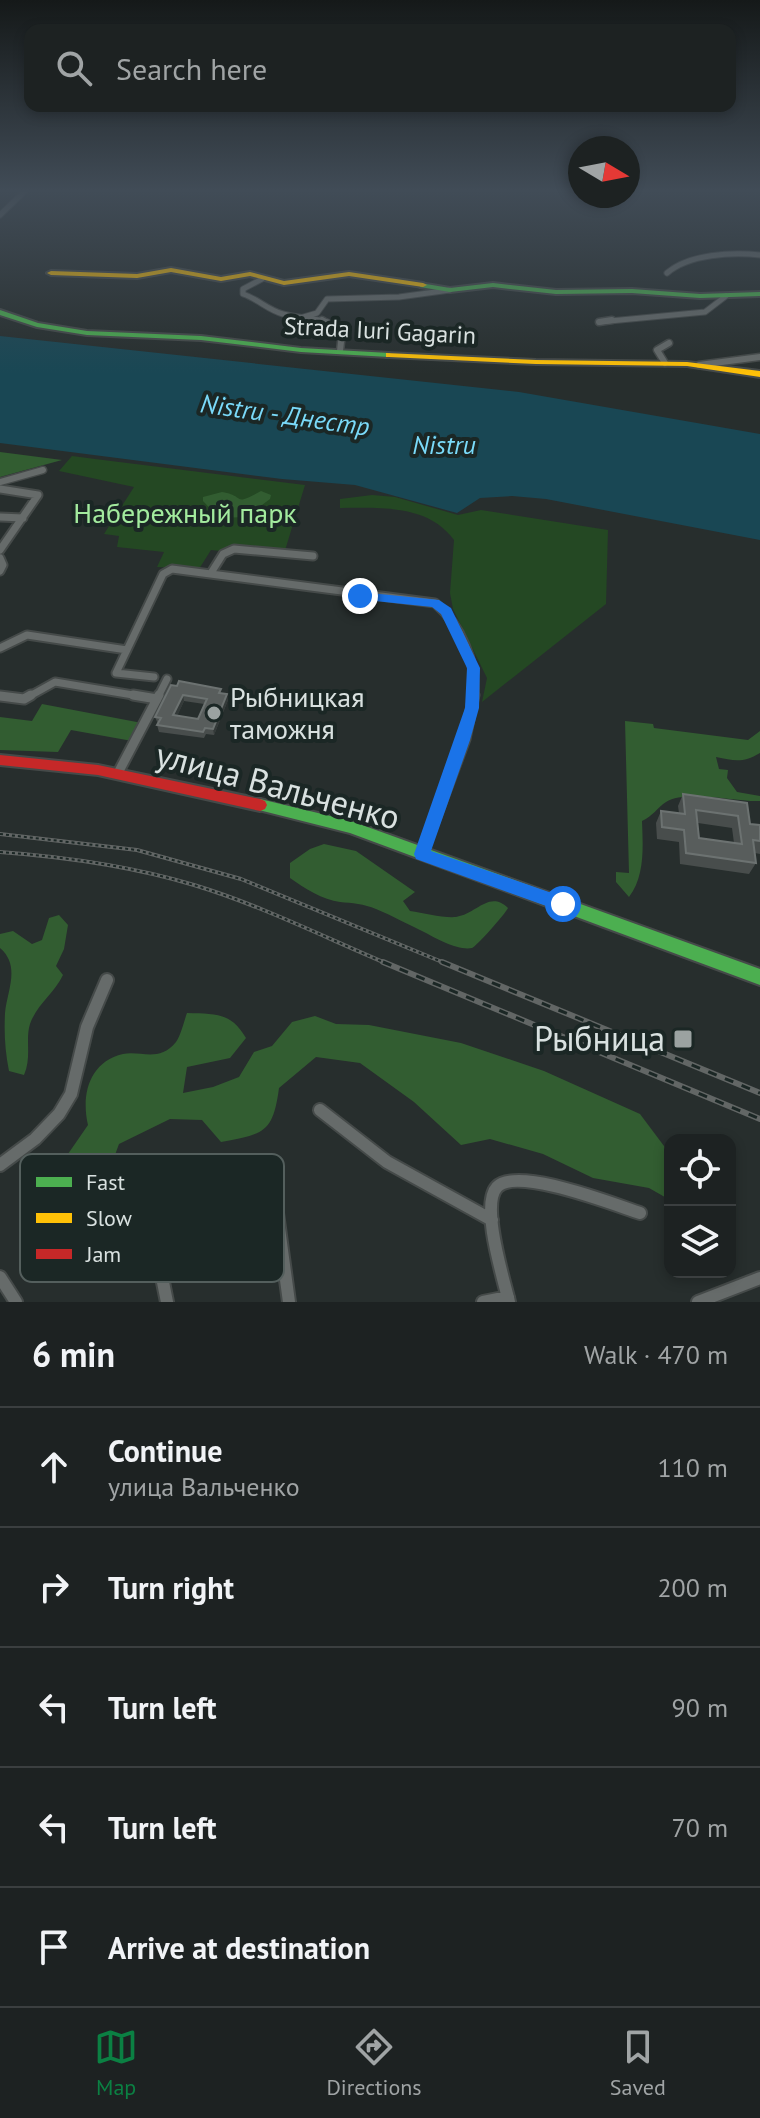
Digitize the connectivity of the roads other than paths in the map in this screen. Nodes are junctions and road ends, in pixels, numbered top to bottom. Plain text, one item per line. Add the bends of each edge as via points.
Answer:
1 (760, 255) edge
2 (51, 273) dead end
3 (667, 273) dead end
4 (262, 279) junction
5 (450, 290) junction
6 (760, 294) edge
7 (726, 296) junction
8 (0, 312) edge
9 (300, 318) junction
10 (599, 322) dead end
11 (669, 343) dead end
12 (340, 351) junction
13 (760, 357) edge
14 (665, 363) junction
15 (699, 365) junction
16 (760, 374) edge
17 (43, 470) dead end
18 (0, 482) edge
19 (0, 489) edge
20 (0, 517) edge
21 (23, 518) junction
22 (0, 528) edge
23 (13, 532) junction
24 (0, 550) edge
25 (313, 556) dead end
26 (0, 558) edge
27 (0, 571) edge
28 (211, 573) junction
29 (0, 648) edge
30 (127, 650) junction
31 (154, 677) dead end
32 (167, 679) dead end
33 (0, 696) edge
34 (157, 699) junction
35 (0, 760) edge
36 (118, 773) junction
37 (422, 854) junction
38 (760, 977) edge
39 (107, 980) dead end
40 (320, 1110) dead end
41 (0, 1165) edge
42 (640, 1213) dead end
43 (492, 1220) junction
44 (284, 1265) edge
45 (0, 1277) edge
46 (760, 1278) edge
47 (163, 1282) edge
48 (509, 1300) edge
49 (16, 1302) edge
50 (167, 1302) edge
51 (289, 1302) edge
52 (483, 1302) edge
53 (698, 1302) edge

1 - 3 street via 691,260
2 - 4 main road via 129,276 164,270
4 - 5 main road via 294,283 349,274
4 - 9 street via 243,294
5 - 7 main road via 499,285 566,293
5 - 9 street via 327,299 317,313
6 - 7 main road
7 - 10 street via 705,312
8 - 12 main road, Strada Iuri Gagarin via 77,332
9 - 12 street via 325,320 338,329
11 - 14 street via 657,350
12 - 14 main road, Strada Iuri Gagarin
13 - 15 street
14 - 15 main road, Strada Iuri Gagarin
15 - 16 main road, Strada Iuri Gagarin
17 - 18 street
19 - 21 street via 38,494
20 - 21 street
21 - 23 street
22 - 23 street
23 - 24 street
25 - 28 street via 234,549 223,554
26 - 27 street
28 - 30 street via 172,569 163,574
28 - 37 street via 435,603 446,611 473,665 475,682 463,740
29 - 30 street via 27,635
30 - 31 street via 116,673
32 - 34 street
33 - 34 street via 24,699 55,682
34 - 36 street
35 - 36 main road, улица Вальченко
36 - 37 main road, улица Вальченко via 313,816
37 - 38 main road, улица Вальченко
39 - 41 street via 65,1104 35,1139
40 - 43 street via 387,1162
42 - 43 street via 550,1184 515,1181 497,1187
43 - 48 street
44 - 51 street
45 - 49 street
46 - 53 street
47 - 50 street
48 - 52 street

